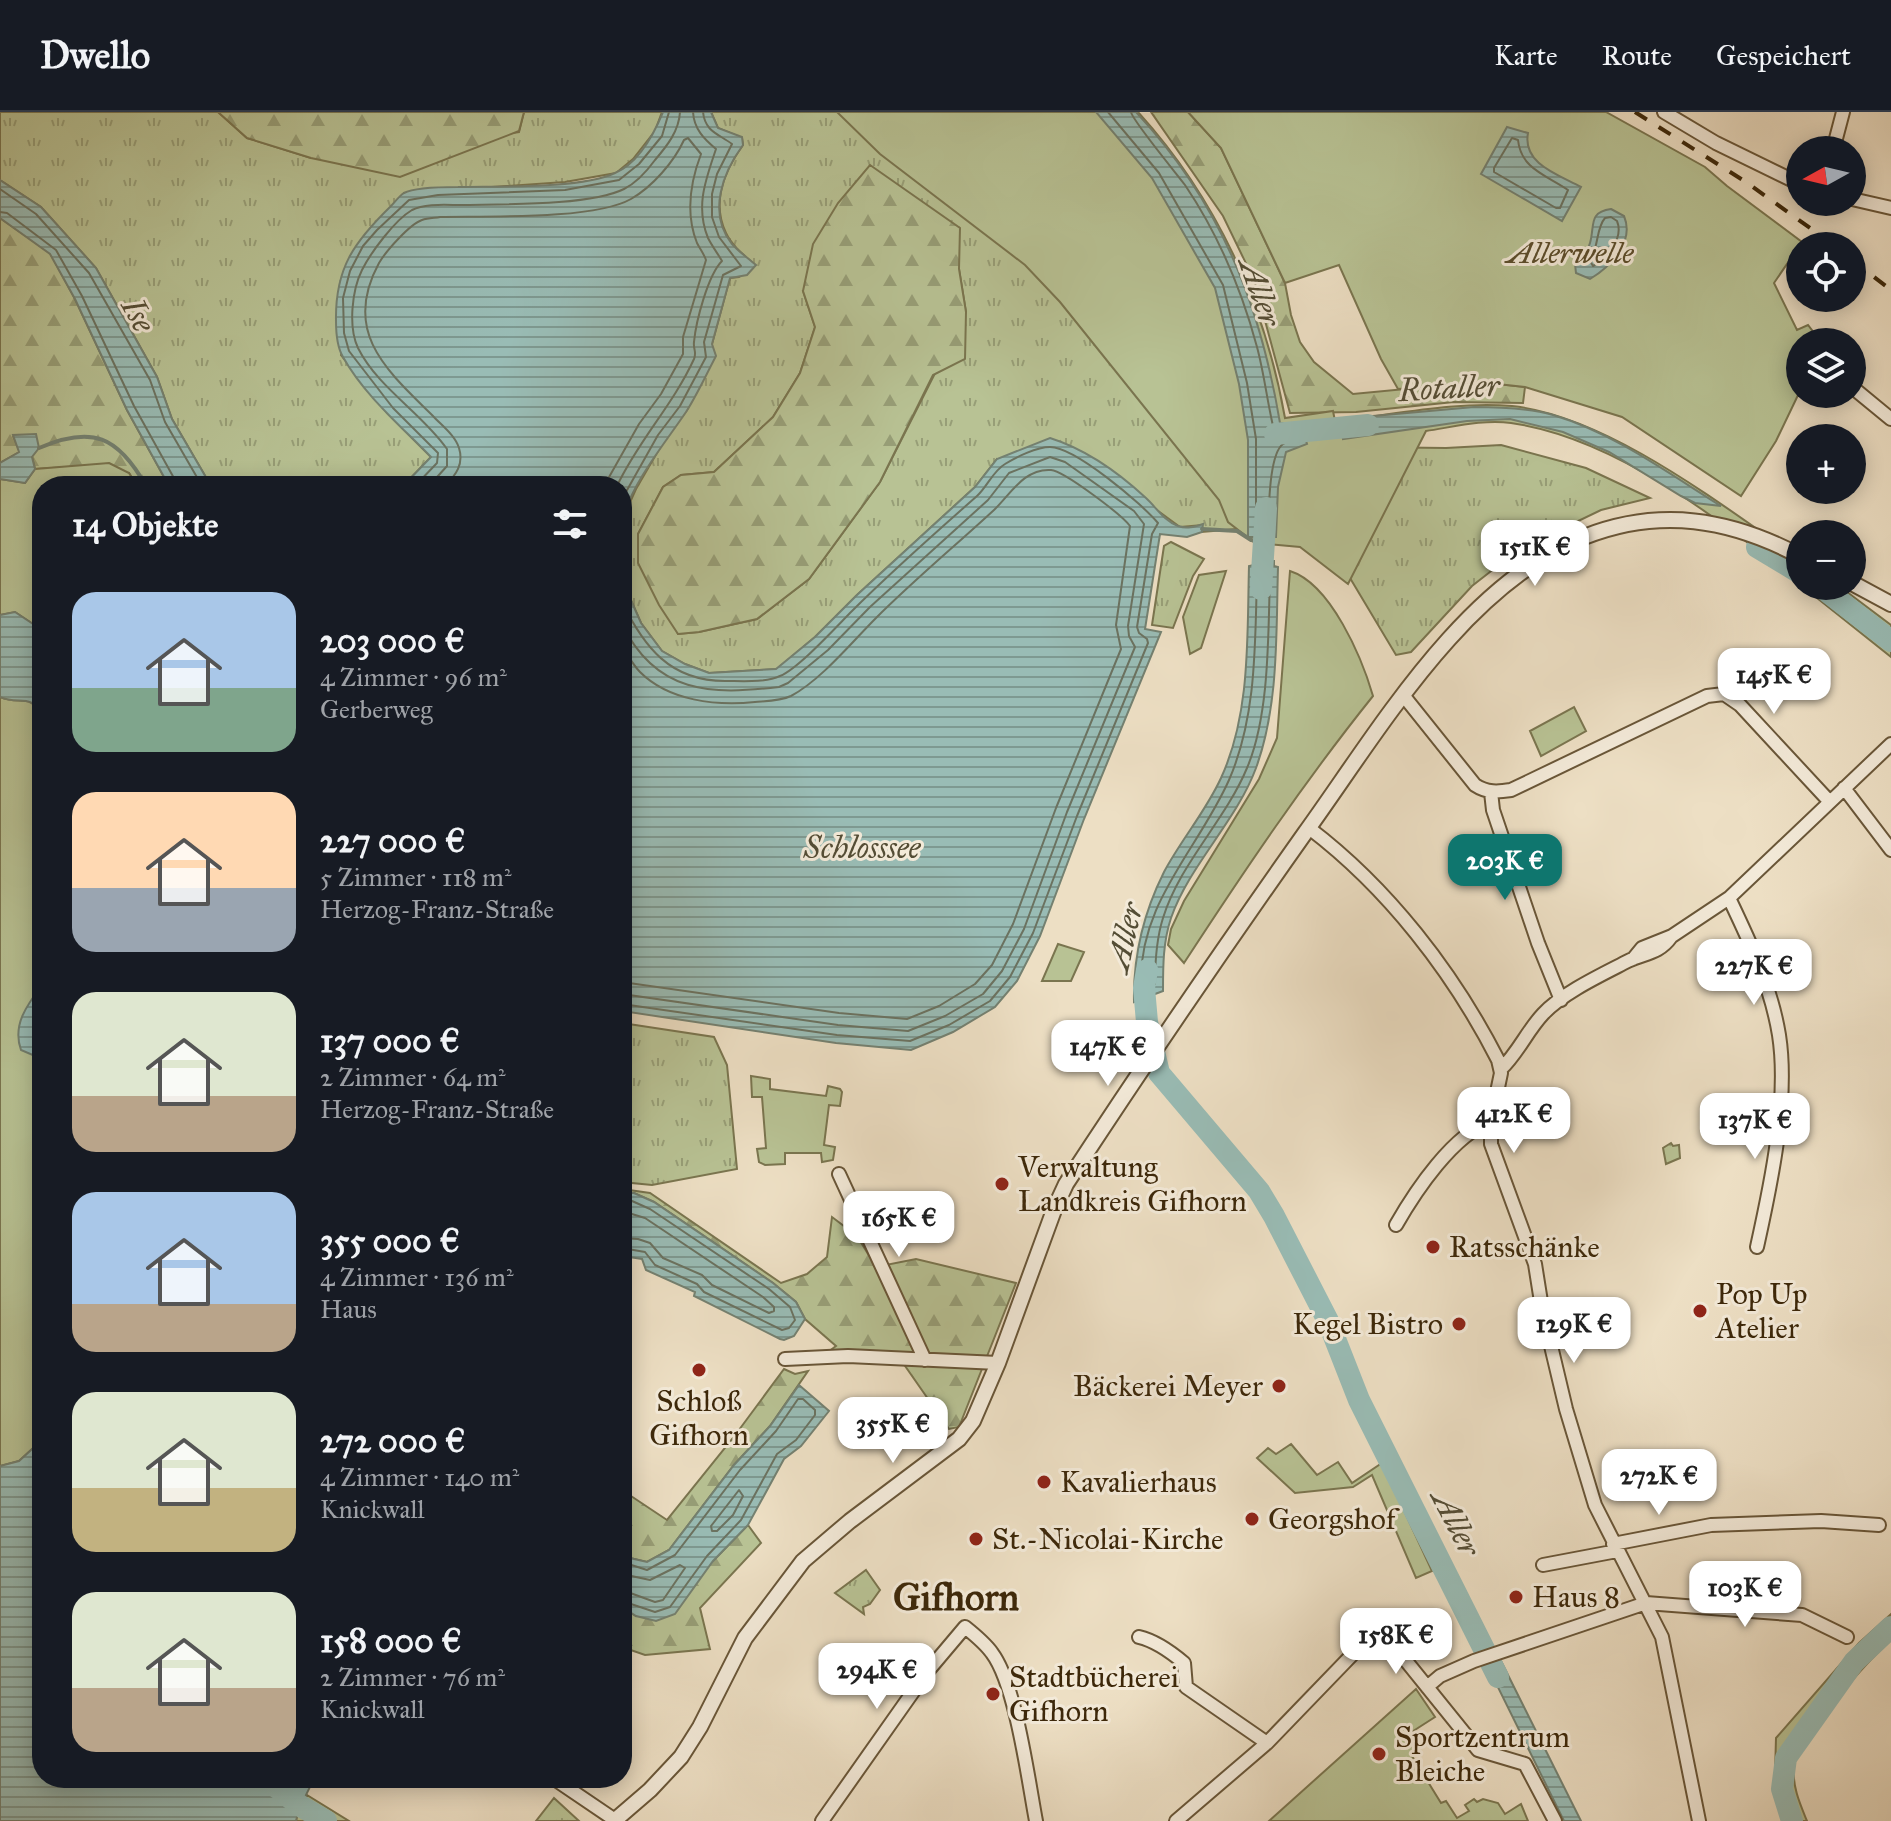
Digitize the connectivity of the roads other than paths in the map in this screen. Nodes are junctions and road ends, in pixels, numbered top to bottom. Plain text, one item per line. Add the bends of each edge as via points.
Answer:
1 (1664, 112) edge
2 (1843, 112) edge
3 (1837, 136) edge
4 (1786, 177) edge
5 (1866, 202) edge
6 (1891, 208) edge
7 (1866, 398) edge
8 (1891, 419) edge
9 (1786, 548) edge
10 (1866, 591) edge
11 (1891, 604) edge
12 (1403, 695) junction
13 (1891, 744) edge
14 (1844, 788) junction
15 (1491, 792) junction
16 (1829, 801) junction
17 (1309, 828) junction
18 (1891, 850) edge
19 (1729, 898) junction
20 (1561, 1000) junction
21 (1501, 1069) junction
22 (1491, 1121) junction
23 (839, 1174) dead end
24 (1396, 1225) dead end
25 (1757, 1247) dead end
26 (785, 1359) dead end
27 (925, 1360) junction
28 (998, 1363) junction
29 (1879, 1525) dead end
30 (1615, 1547) junction
31 (1543, 1565) dead end
32 (1646, 1603) junction
33 (1139, 1637) dead end
34 (1847, 1637) dead end
35 (1427, 1687) junction
36 (1267, 1743) junction
37 (568, 1788) edge
38 (614, 1820) edge
39 (822, 1821) edge
40 (1036, 1821) edge
41 (1176, 1821) edge
42 (1555, 1821) edge
43 (1699, 1821) edge

1 - 4 street
2 - 3 street
5 - 6 street
7 - 8 street
9 - 12 street via 1742,530 1690,519 1608,529 1583,538 1549,554 1514,580 1462,627
10 - 11 street
12 - 15 street via 1475,785
12 - 17 street
13 - 14 street
14 - 16 street
14 - 18 street
15 - 16 street via 1511,790 1717,694 1740,705
15 - 20 street
16 - 19 street
17 - 21 street via 1385,895 1445,974
17 - 28 street via 1066,1184
19 - 20 street via 1655,952
19 - 25 street via 1762,972 1780,1046 1771,1187
20 - 21 street via 1545,1012
21 - 22 street
22 - 24 street via 1449,1152
22 - 30 street via 1491,1144 1532,1256 1574,1437 1595,1505
23 - 27 street
26 - 27 street
27 - 28 street
28 - 38 street via 973,1421 959,1439 803,1561 745,1638 681,1757
29 - 30 street via 1711,1525
30 - 31 street
30 - 32 street
32 - 34 street via 1802,1615
32 - 35 street via 1474,1661
32 - 43 street via 1662,1637 1674,1685
33 - 36 street via 1172,1652 1184,1663 1186,1687
35 - 36 street via 1377,1629
35 - 42 street via 1478,1750 1525,1764
36 - 41 street
37 - 38 street
39 - 40 street via 965,1627 994,1656 1004,1679

